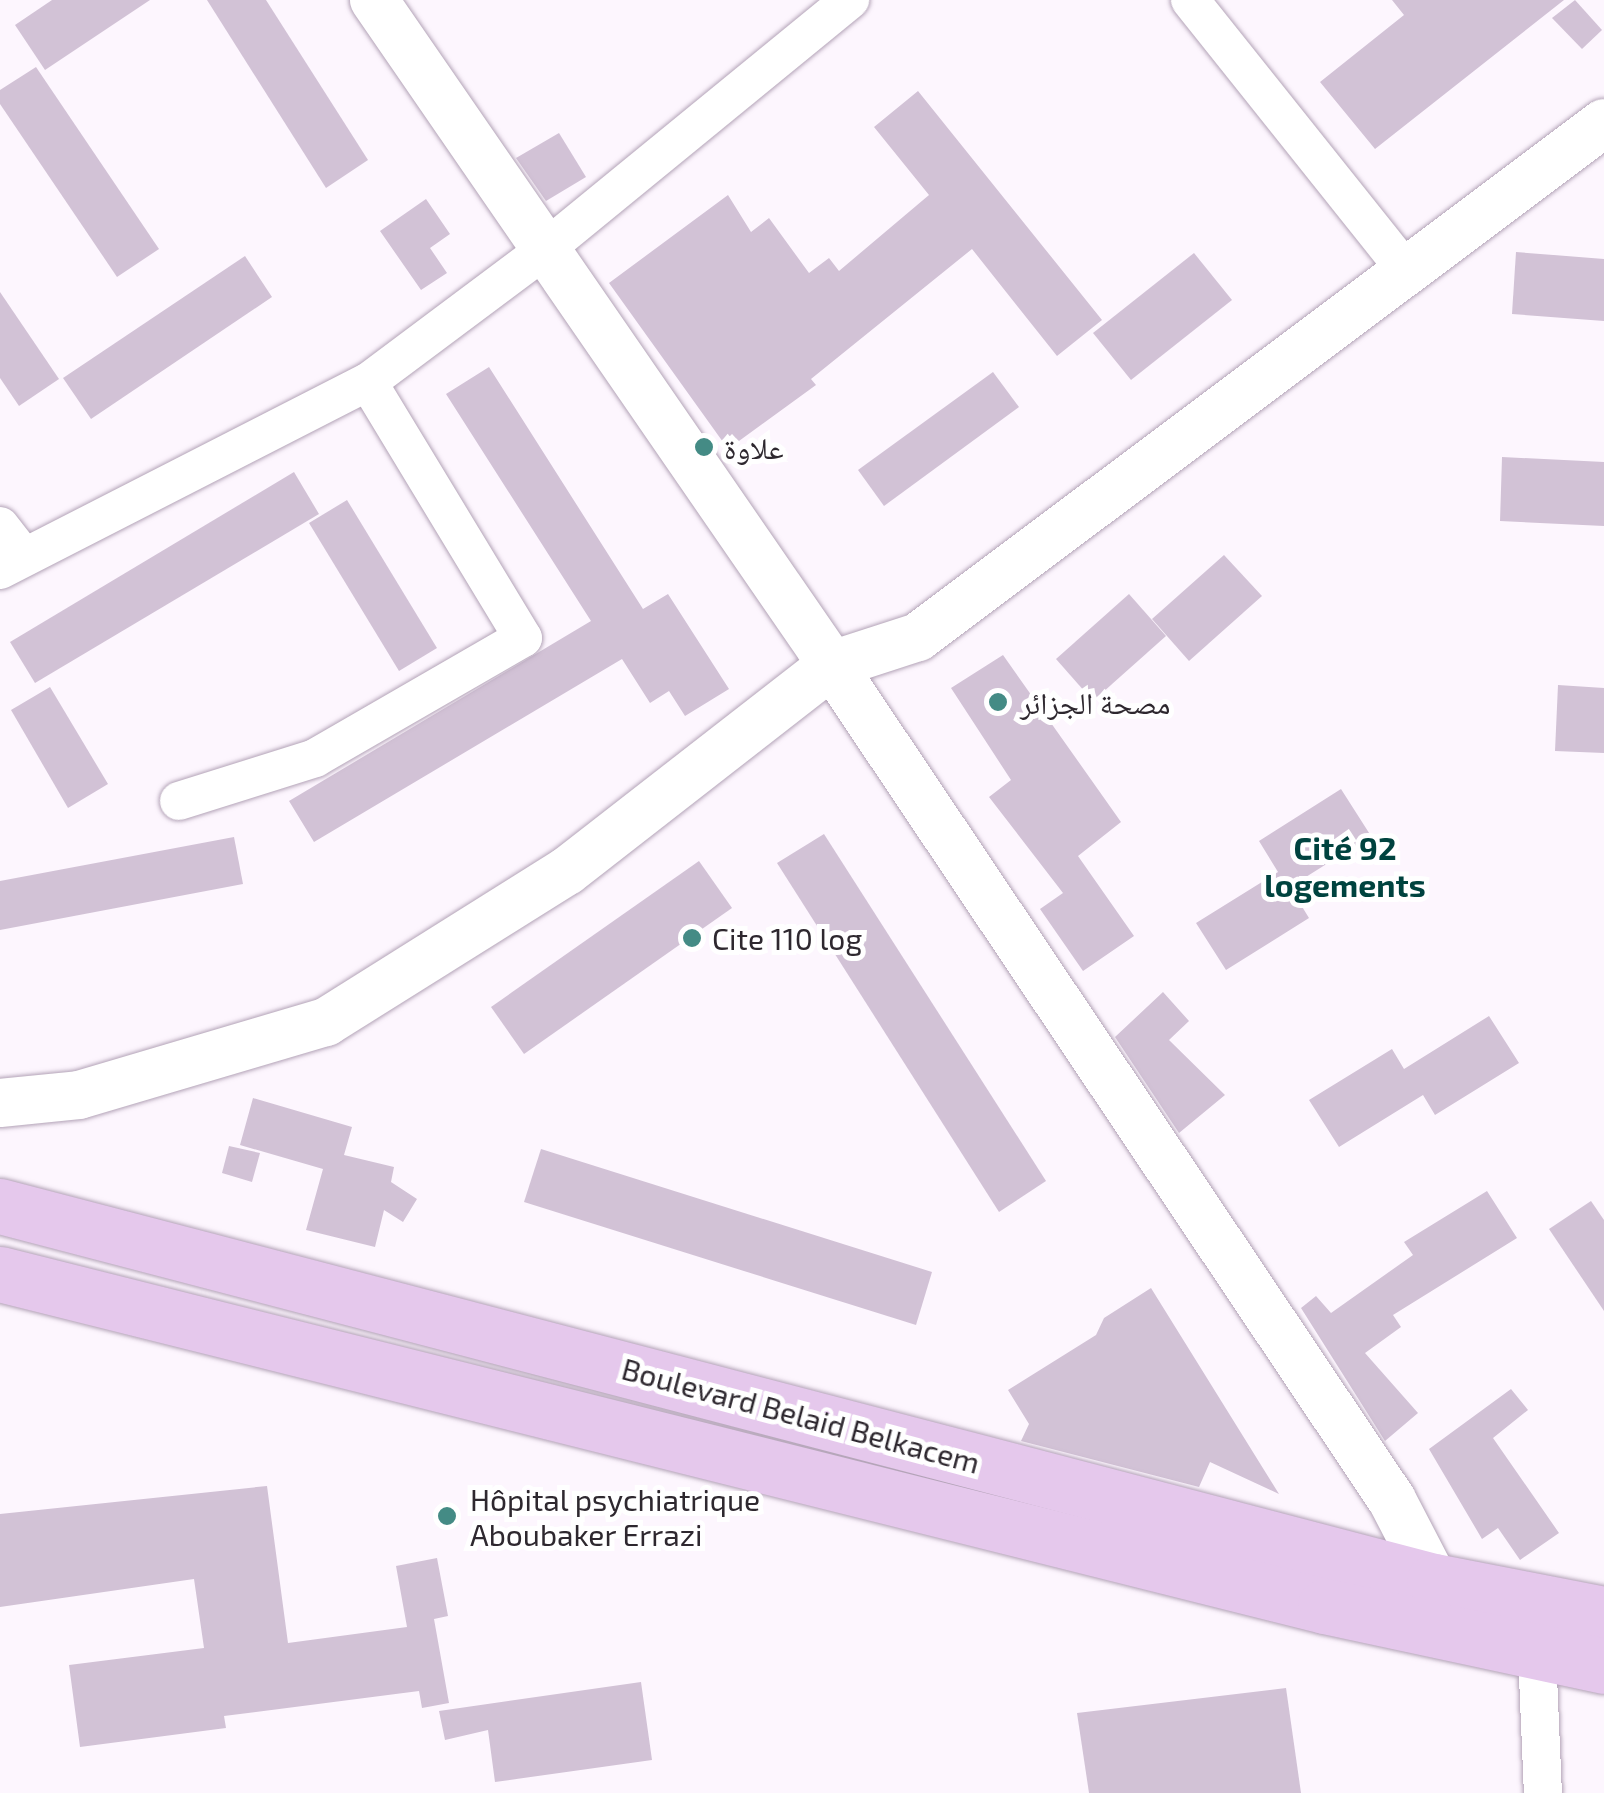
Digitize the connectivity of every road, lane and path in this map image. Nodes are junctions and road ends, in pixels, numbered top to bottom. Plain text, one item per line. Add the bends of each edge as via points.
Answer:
1 (374, 0) edge
2 (850, 0) edge
3 (1190, 0) edge
4 (1604, 123) edge
5 (544, 251) junction
6 (1406, 271) junction
7 (368, 382) junction
8 (8, 550) edge
9 (832, 665) junction
10 (179, 801) dead end
11 (0, 1104) edge
12 (0, 1206) edge
13 (0, 1274) edge
14 (1434, 1581) junction
15 (1604, 1614) edge
16 (1447, 1633) junction
17 (1537, 1652) junction
18 (1604, 1666) edge
19 (1543, 1793) edge

1 - 5 street
2 - 5 street
3 - 6 street
4 - 6 street
5 - 7 street
5 - 9 street
6 - 9 street via 918,637
7 - 8 street
7 - 10 street via 523,638 315,758
9 - 11 street via 567,871 326,1022 79,1094
9 - 14 street via 1392,1500
12 - 14 main road, Boulevard Belaid Belkacem
13 - 16 main road, Boulevard Belaid Belkacem
14 - 15 main road, Boulevard Belaid Belkacem
14 - 16 street
16 - 17 main road, Boulevard Belaid Belkacem
17 - 18 main road, Boulevard Belaid Belkacem
17 - 19 street

